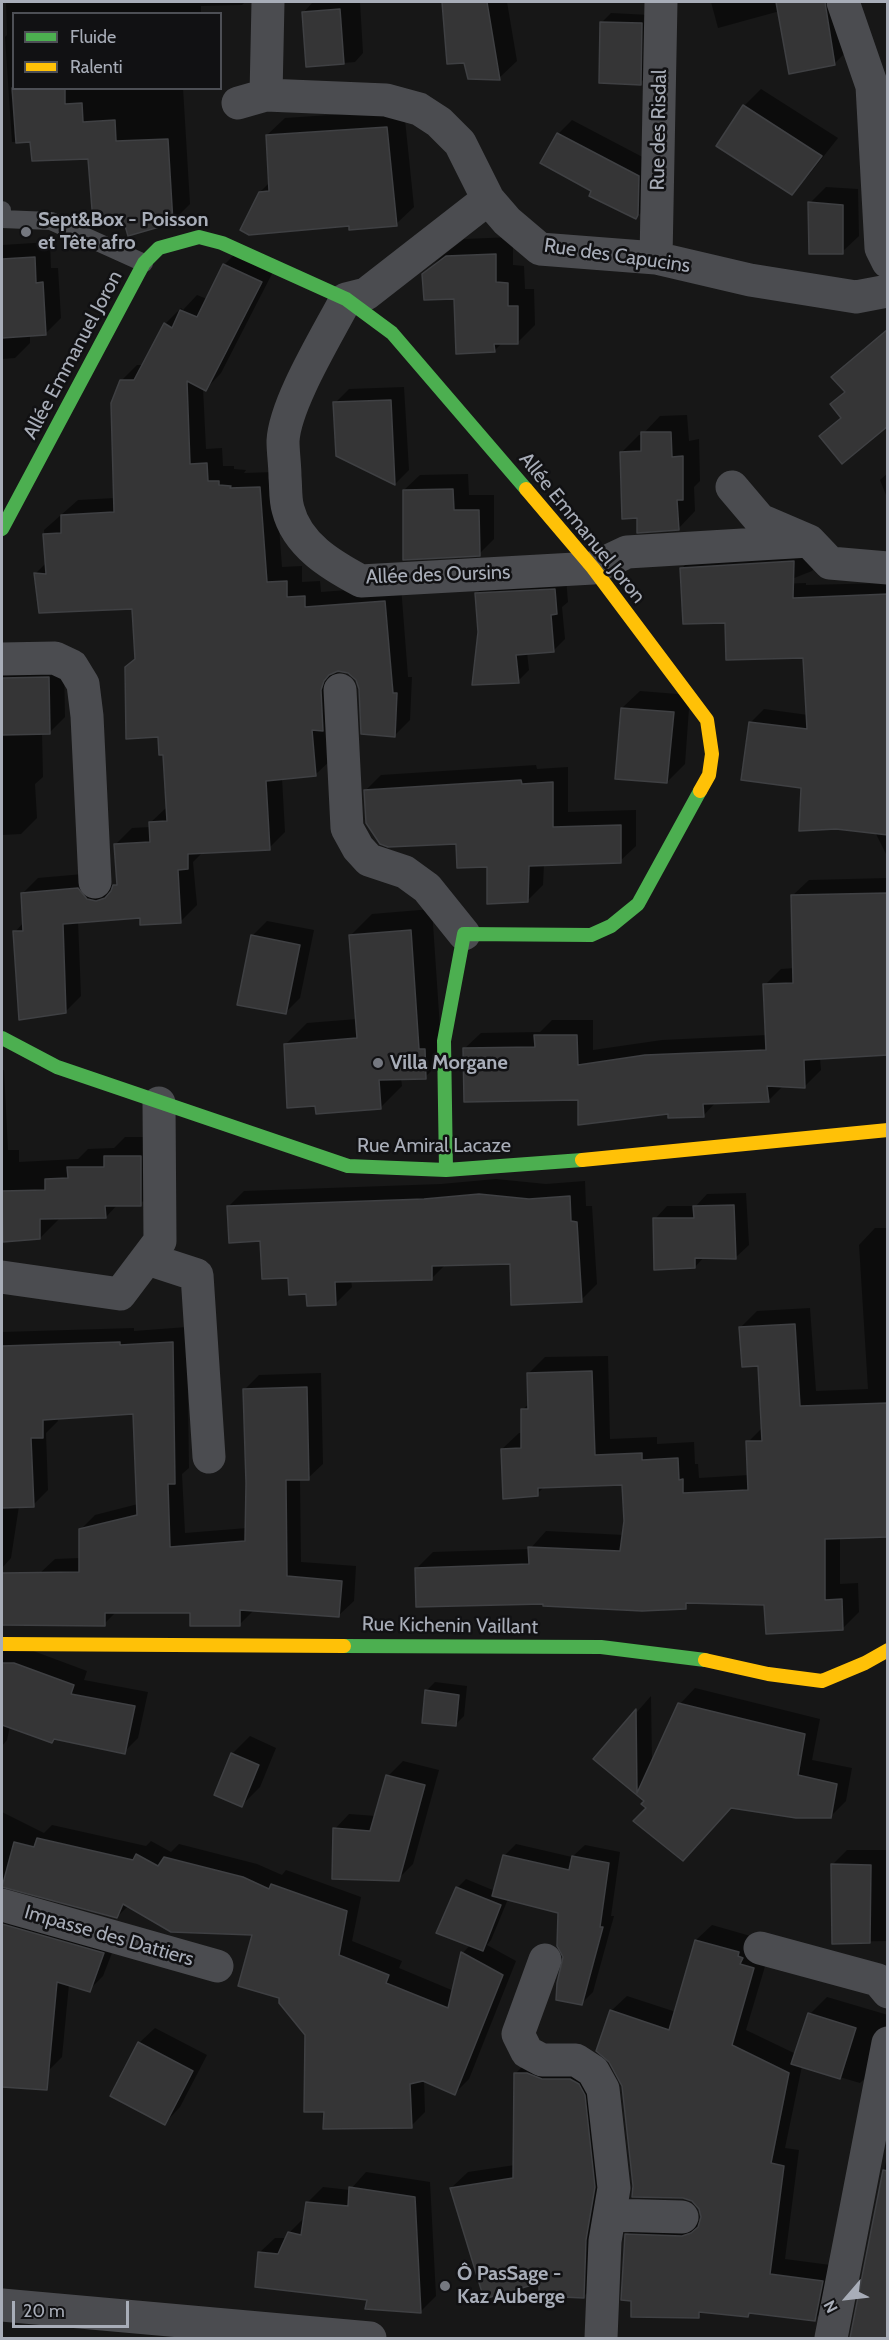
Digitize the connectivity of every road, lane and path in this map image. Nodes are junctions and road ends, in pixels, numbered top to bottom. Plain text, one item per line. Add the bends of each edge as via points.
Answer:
1 (268, 2) edge
2 (662, 2) edge
3 (843, 2) edge
4 (488, 199) junction
5 (2, 210) edge
6 (656, 258) junction
7 (888, 262) edge
8 (144, 263) junction
9 (888, 291) edge
10 (346, 299) junction
11 (732, 487) dead end
12 (2, 529) edge
13 (809, 541) junction
14 (593, 568) junction
15 (888, 568) edge
16 (2, 659) edge
17 (340, 690) dead end
18 (95, 882) dead end
19 (464, 934) junction
20 (2, 1038) edge
21 (159, 1103) junction
22 (888, 1130) edge
23 (446, 1170) junction
24 (148, 1259) junction
25 (2, 1277) edge
26 (210, 1457) dead end
27 (2, 1644) edge
28 (888, 1650) edge
29 (2, 1905) edge
30 (760, 1948) dead end
31 (545, 1960) dead end
32 (217, 1966) dead end
33 (888, 1992) edge
34 (888, 2043) edge
35 (610, 2214) junction
36 (682, 2217) dead end
37 (2, 2305) edge
38 (331, 2337) edge
39 (370, 2338) edge
40 (601, 2338) edge
41 (831, 2338) edge

1 - 4 street, Rue des Capucins via 252,99 386,100 419,109 460,143
2 - 6 street, Rue des Risdal
3 - 7 street via 872,86 881,248
4 - 6 street, Rue des Capucins via 540,249
4 - 10 street via 366,294
5 - 8 lane via 2,219 51,221
6 - 9 street, Rue des Capucins via 750,280 856,297
8 - 10 street, Allée Emmanuel Joron via 159,248 199,237 222,243
8 - 12 street, Allée Emmanuel Joron
10 - 14 street, Allée Emmanuel Joron via 392,333
10 - 14 street, Allée des Oursins via 300,388 283,439 288,508 307,543 333,566 361,580
11 - 13 street via 760,520
13 - 14 street via 627,552
13 - 15 street via 830,563
14 - 19 street, Allée Emmanuel Joron via 707,720 713,740 709,776 638,904 623,920 591,935
16 - 18 street via 55,658 72,666 83,684
17 - 19 street via 347,828 369,860 405,872 427,888
19 - 23 street via 444,1041
20 - 21 street, Rue Amiral Lacaze via 57,1067
21 - 23 street, Rue Amiral Lacaze via 348,1166
21 - 24 street via 160,1241
22 - 23 street, Rue Amiral Lacaze
24 - 25 street via 120,1294
24 - 26 street via 197,1275
27 - 28 street, Rue Kichenin Vaillant via 601,1647 693,1658 822,1681
29 - 32 street, Impasse des Dattiers
30 - 33 street via 878,1980
31 - 35 street via 518,2034 527,2052 542,2060 576,2060 593,2071 603,2089 614,2188
34 - 41 street
35 - 36 street
35 - 40 street via 605,2241
37 - 38 street
38 - 39 street

